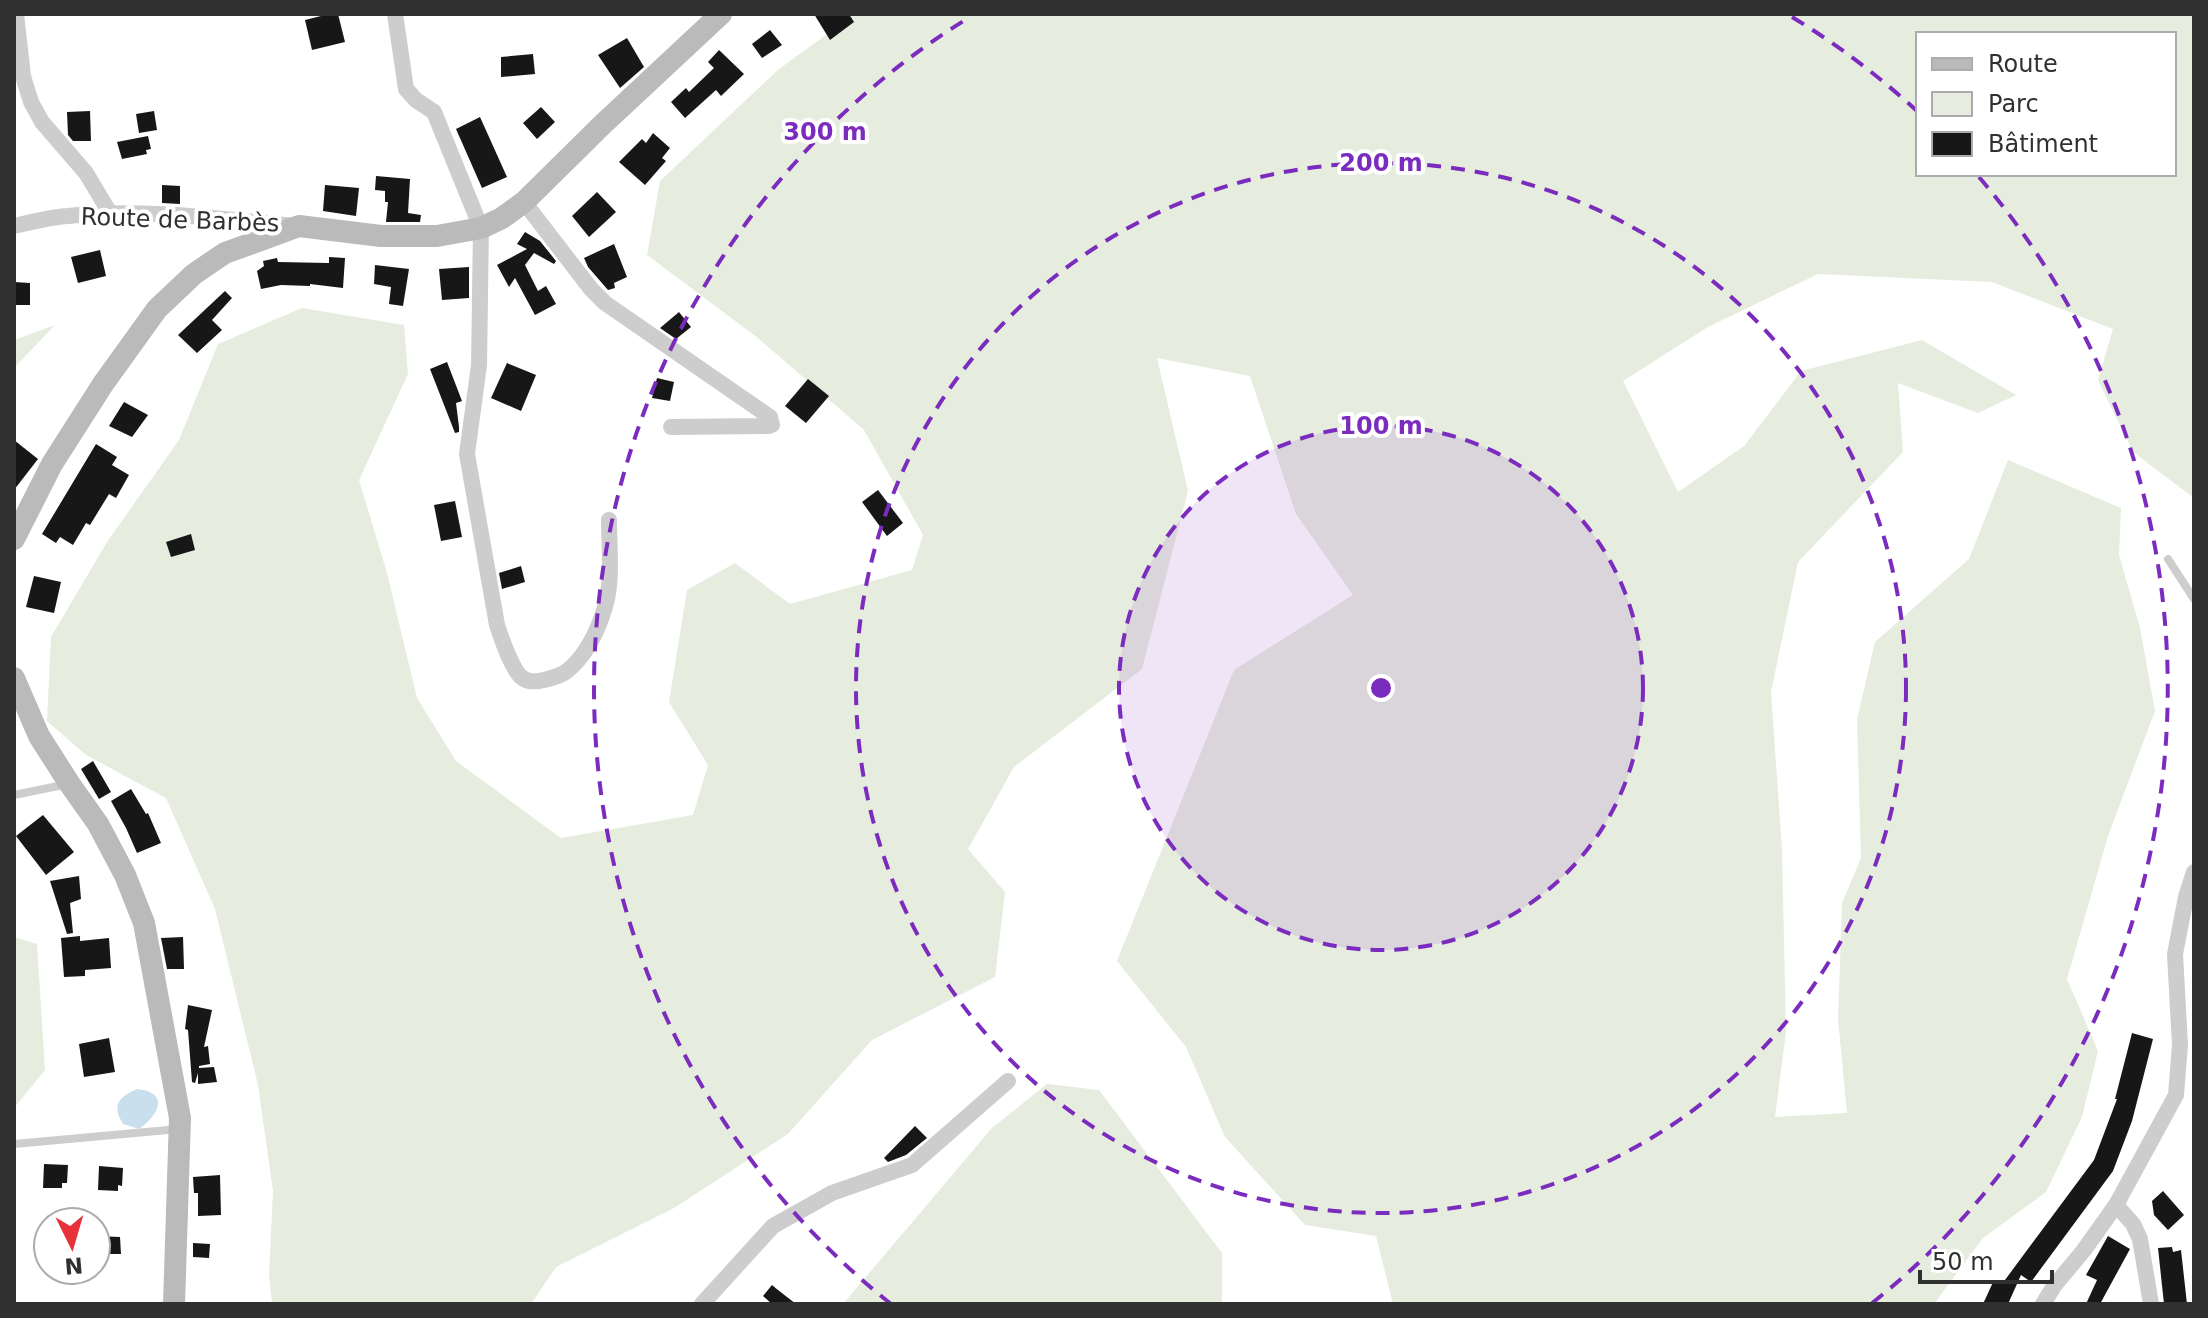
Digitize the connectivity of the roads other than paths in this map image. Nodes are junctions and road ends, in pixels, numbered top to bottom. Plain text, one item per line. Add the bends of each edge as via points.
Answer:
1 (16, 14) edge
2 (395, 14) edge
3 (721, 14) edge
4 (524, 202) junction
5 (110, 213) junction
6 (14, 226) edge
7 (299, 226) junction
8 (481, 228) junction
9 (671, 427) dead end
10 (609, 520) dead end
11 (14, 539) edge
12 (2168, 559) dead end
13 (2194, 599) edge
14 (15, 682) edge
15 (69, 783) junction
16 (14, 795) edge
17 (2194, 872) edge
18 (1008, 1081) dead end
19 (2176, 1095) junction
20 (2194, 1098) edge
21 (180, 1129) junction
22 (14, 1144) edge
23 (2116, 1205) junction
24 (174, 1304) edge
25 (702, 1304) edge
26 (2043, 1304) edge
27 (2151, 1304) edge

1 - 5 street via 31,102
2 - 8 street via 406,89 434,112
3 - 4 street
4 - 8 street
4 - 9 street via 605,303 772,422
5 - 6 street, Route de Barbès
5 - 7 street, Route de Barbès
7 - 8 street via 381,236 437,236
7 - 11 street via 225,253 157,309 52,464
8 - 10 street via 479,365 469,468 497,625 521,677 528,681 566,672 591,640 609,589
12 - 13 lane
14 - 15 street via 39,736
15 - 16 lane
15 - 21 street via 98,824 144,923
17 - 19 street via 2175,954 2180,1045
18 - 25 street via 912,1165 832,1193 773,1226
19 - 20 street
19 - 23 street
21 - 22 lane
21 - 24 street
23 - 26 street
23 - 27 street via 2140,1239

